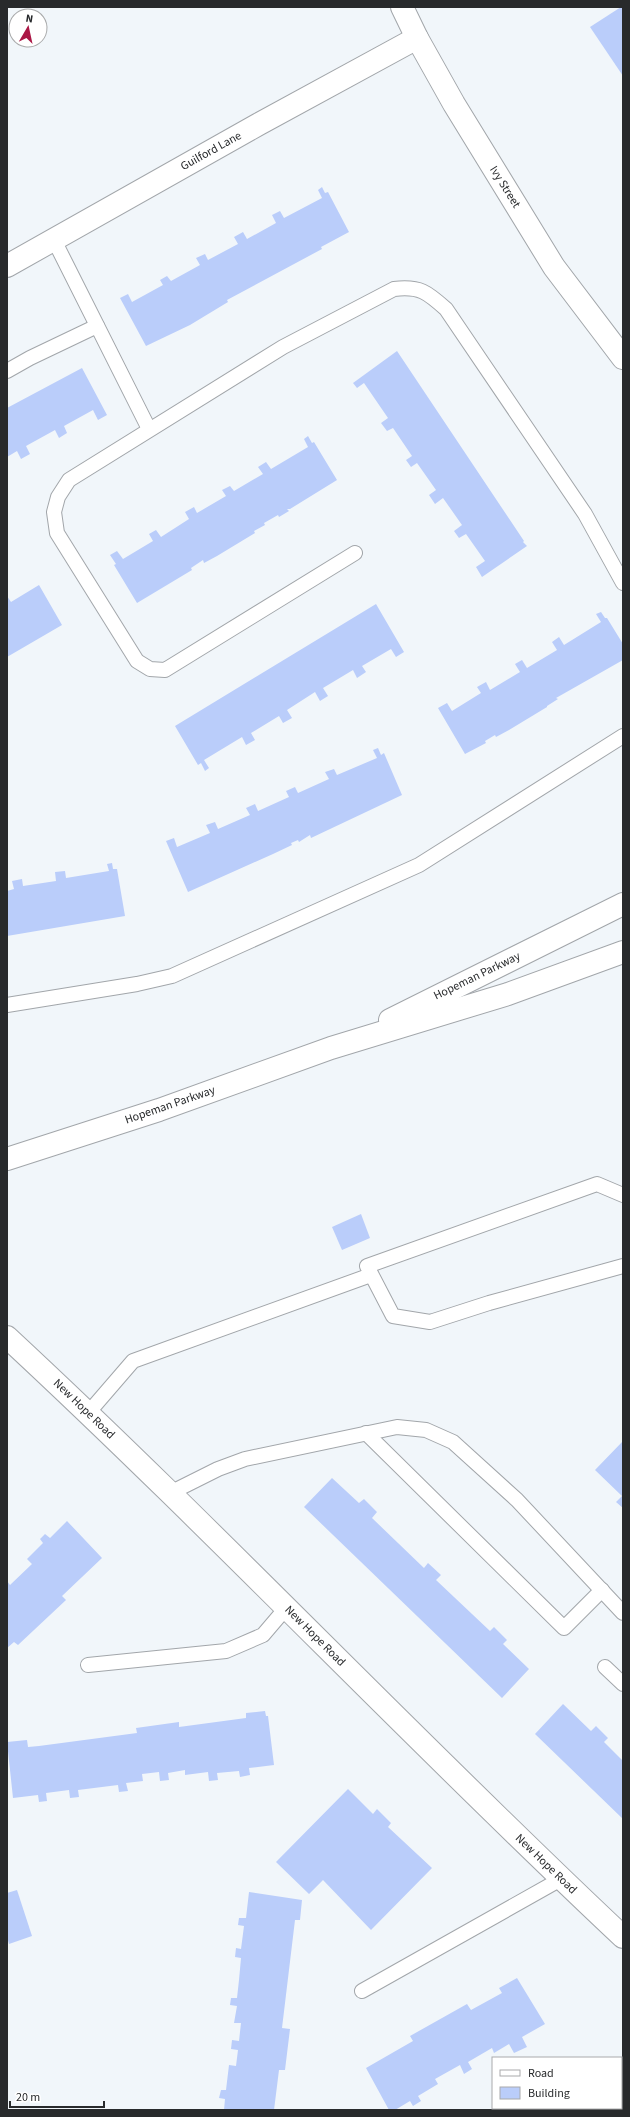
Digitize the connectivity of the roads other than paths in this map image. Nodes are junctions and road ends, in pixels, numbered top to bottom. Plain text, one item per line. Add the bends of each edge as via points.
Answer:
1 (402, 7) edge
2 (417, 38) junction
3 (54, 240) junction
4 (7, 266) edge
5 (98, 326) junction
6 (623, 358) edge
7 (7, 371) edge
8 (150, 429) junction
9 (355, 553) dead end
10 (623, 583) edge
11 (623, 736) edge
12 (623, 904) edge
13 (623, 952) edge
14 (7, 1005) edge
15 (331, 1048) junction
16 (7, 1159) edge
17 (623, 1195) edge
18 (623, 1266) edge
19 (371, 1276) junction
20 (7, 1337) edge
21 (88, 1412) junction
22 (366, 1434) junction
23 (170, 1493) junction
24 (602, 1590) junction
25 (286, 1608) junction
26 (623, 1613) edge
27 (88, 1665) dead end
28 (605, 1667) dead end
29 (623, 1684) edge
30 (561, 1879) junction
31 (623, 1937) edge
32 (362, 1991) dead end

1 - 2 main road, Ivy Street
2 - 3 main road, Guilford Lane
2 - 6 main road, Ivy Street via 454,104 554,267
3 - 4 main road, Guilford Lane
3 - 5 lane
5 - 7 lane
5 - 8 lane
8 - 9 lane via 69,480 58,497 54,512 57,533 137,662 150,669 165,670
8 - 10 lane via 283,348 394,289 411,287 428,292 446,309 585,514
11 - 14 lane via 419,865 172,976
12 - 15 main road, Hopeman Parkway
13 - 15 main road, Hopeman Parkway via 508,994
15 - 16 main road, Hopeman Parkway via 159,1110
17 - 19 lane via 597,1184 367,1266
18 - 19 lane via 430,1322 393,1316
19 - 21 lane via 133,1362
20 - 21 main road, New Hope Road
21 - 23 main road, New Hope Road
22 - 23 lane via 245,1459 218,1469
22 - 24 lane via 397,1427 426,1430 453,1442 517,1500
22 - 24 lane via 564,1628
23 - 25 main road, New Hope Road
24 - 26 lane
25 - 27 lane via 263,1635 226,1651
25 - 30 main road, New Hope Road
28 - 29 lane
30 - 31 main road, New Hope Road
30 - 32 lane

